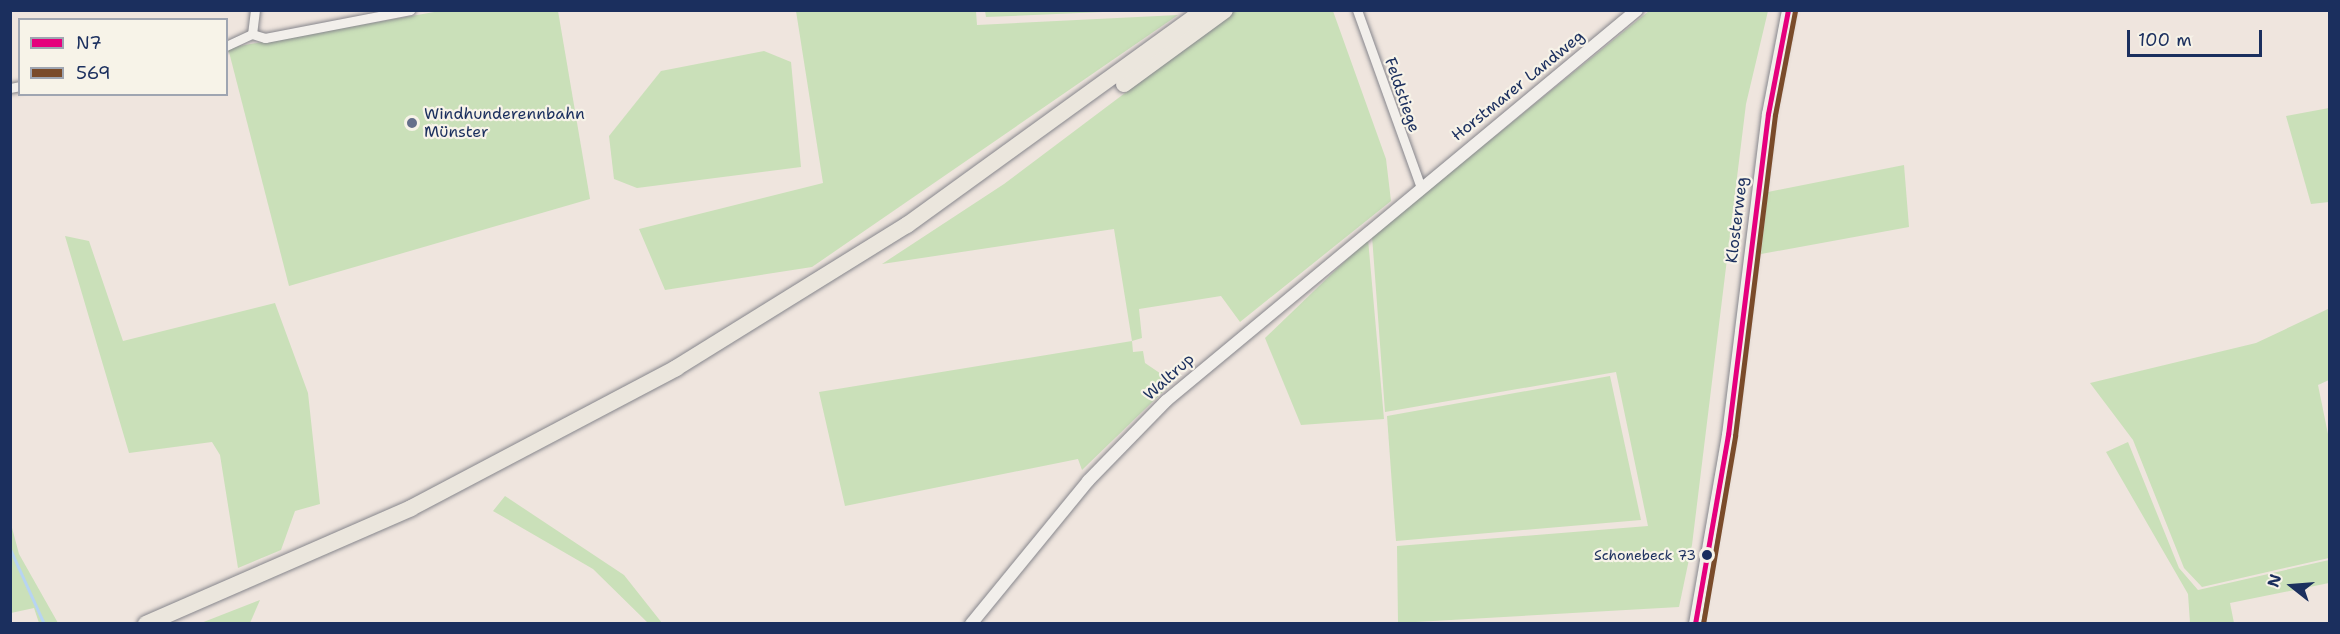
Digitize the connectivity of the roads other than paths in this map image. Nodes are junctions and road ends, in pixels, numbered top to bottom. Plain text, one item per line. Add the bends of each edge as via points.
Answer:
1 (255, 10) edge
2 (410, 10) edge
3 (1204, 10) edge
4 (1225, 10) edge
5 (1357, 10) edge
6 (1636, 10) edge
7 (1788, 10) edge
8 (252, 34) junction
9 (228, 45) edge
10 (1421, 188) junction
11 (146, 624) edge
12 (174, 624) edge
13 (971, 624) edge
14 (1695, 624) edge

1 - 8 street
2 - 8 street via 270,37
3 - 11 highway via 906,225 676,368 411,508
4 - 12 highway via 926,224 731,348 413,518
5 - 10 street, Feldstiege
6 - 10 main road, Horstmarer Landweg
7 - 14 main road, Klosterweg via 1768,114 1724,463
8 - 9 street
10 - 13 main road, Waltrup via 1152,414 1088,481

